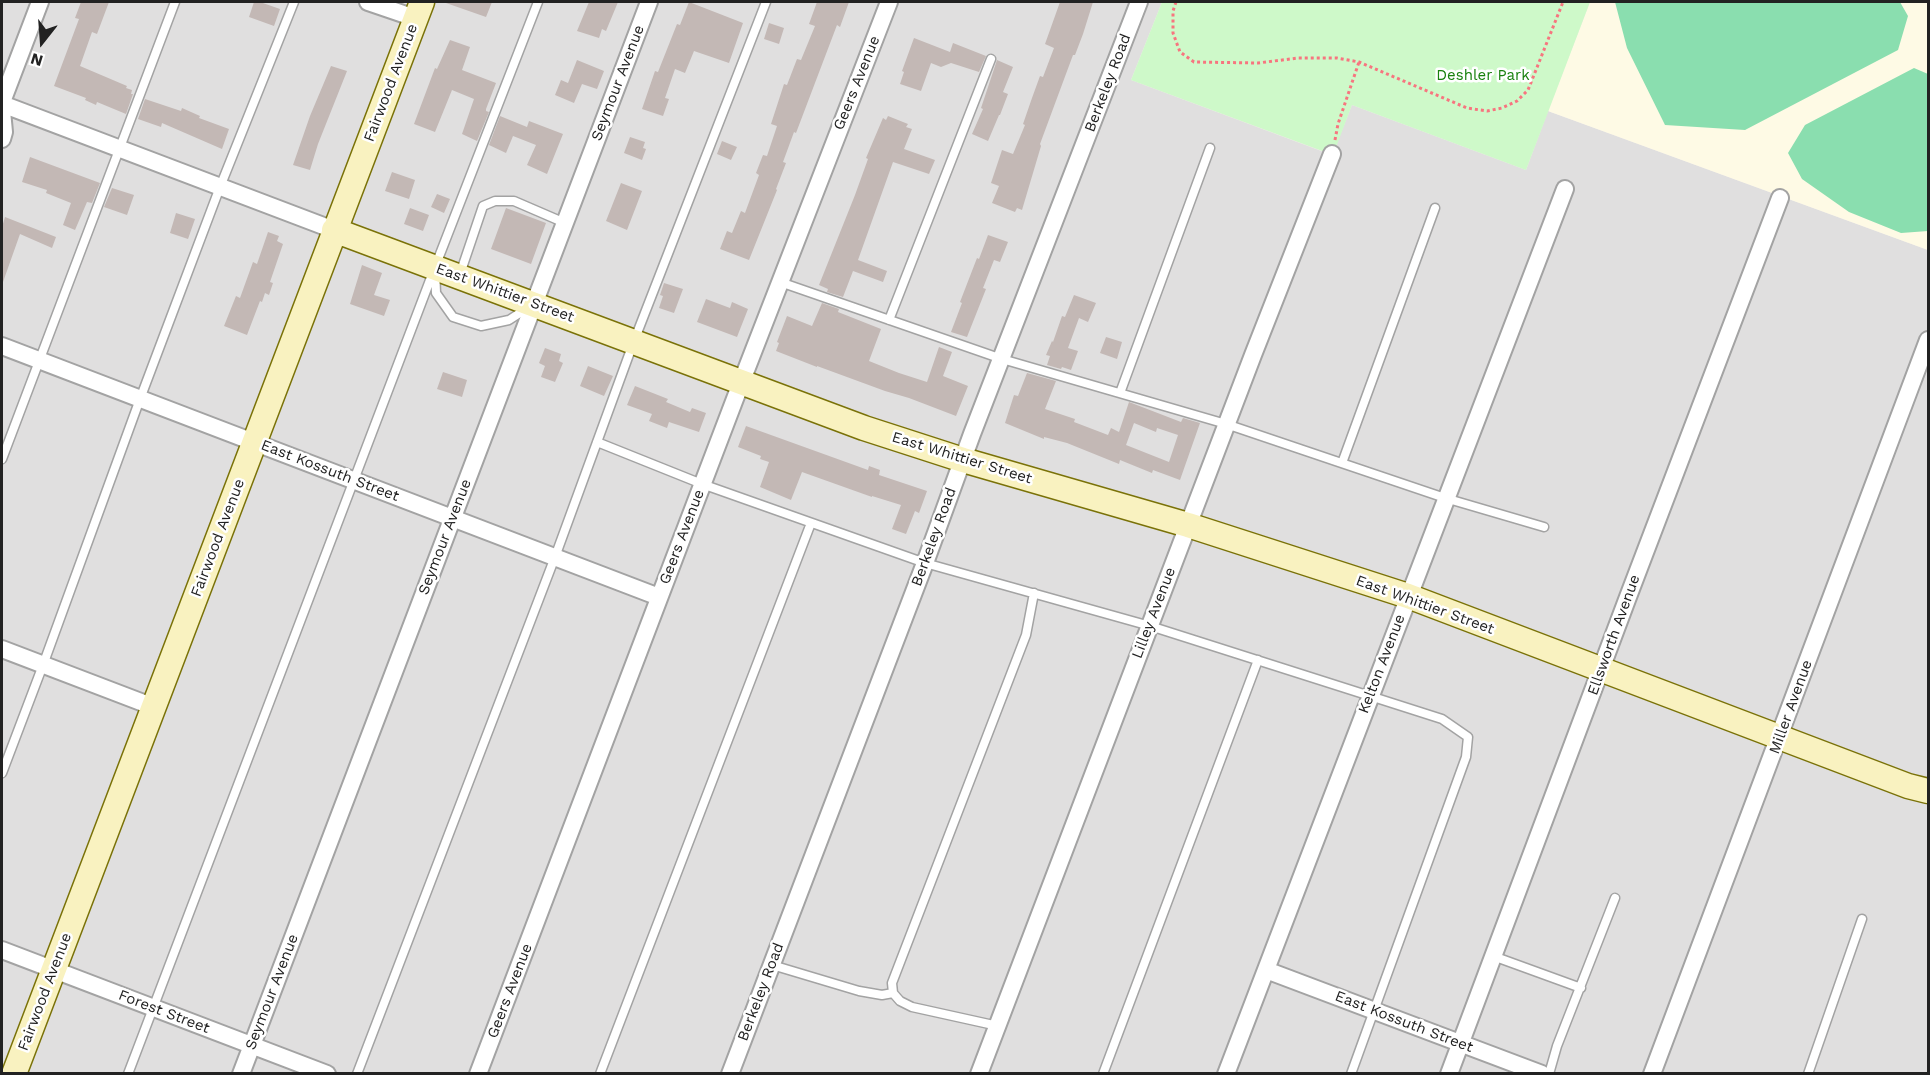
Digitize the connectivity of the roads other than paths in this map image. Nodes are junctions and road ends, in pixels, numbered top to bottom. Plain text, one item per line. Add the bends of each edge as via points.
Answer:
1 (40, 2) edge
2 (175, 2) edge
3 (294, 2) edge
4 (368, 2) edge
5 (538, 2) edge
6 (649, 2) edge
7 (766, 2) edge
8 (889, 2) edge
9 (1139, 2) edge
10 (419, 10) edge
11 (991, 59) dead end
12 (2, 103) edge
13 (2, 111) edge
14 (2, 139) edge
15 (1210, 148) dead end
16 (118, 149) junction
17 (1332, 154) road end
18 (220, 187) junction
19 (1565, 189) dead end
20 (1780, 198) dead end
21 (1435, 208) dead end
22 (565, 222) junction
23 (334, 231) junction
24 (435, 267) junction
25 (459, 276) junction
26 (780, 282) junction
27 (534, 304) junction
28 (889, 320) junction
29 (1929, 340) edge
30 (634, 341) junction
31 (2, 346) edge
32 (1002, 358) junction
33 (38, 360) junction
34 (741, 383) junction
35 (1120, 393) junction
36 (140, 399) junction
37 (1226, 424) junction
38 (597, 442) junction
39 (254, 443) junction
40 (2, 459) edge
41 (963, 460) junction
42 (1342, 463) junction
43 (354, 480) junction
44 (702, 484) junction
45 (1445, 498) junction
46 (453, 518) junction
47 (811, 523) junction
48 (1188, 525) junction
49 (1544, 527) dead end
50 (555, 557) junction
51 (925, 563) junction
52 (1034, 593) junction
53 (1408, 596) junction
54 (659, 597) junction
55 (1150, 626) junction
56 (2, 649) edge
57 (1258, 660) junction
58 (43, 665) junction
59 (1601, 670) junction
60 (1370, 696) junction
61 (154, 707) junction
62 (1779, 737) junction
63 (2, 773) edge
64 (1929, 791) edge
65 (1615, 898) dead end
66 (1862, 919) dead end
67 (2, 950) edge
68 (1493, 956) junction
69 (772, 965) junction
70 (53, 970) junction
71 (1266, 970) junction
72 (1581, 987) junction
73 (893, 993) junction
74 (153, 1008) junction
75 (1375, 1011) junction
76 (998, 1026) junction
77 (1460, 1043) junction
78 (251, 1046) junction
79 (14, 1074) edge
80 (128, 1074) edge
81 (241, 1074) edge
82 (327, 1074) edge
83 (357, 1074) edge
84 (478, 1074) edge
85 (600, 1074) edge
86 (730, 1074) edge
87 (979, 1074) edge
88 (1103, 1074) edge
89 (1226, 1074) edge
90 (1351, 1074) edge
91 (1449, 1074) edge
92 (1542, 1074) edge
93 (1549, 1074) edge
94 (1652, 1074) edge
95 (1808, 1074) edge

1 - 12 street
2 - 16 lane
3 - 18 lane
4 - 10 street
5 - 24 lane
6 - 22 street, Seymour Avenue
7 - 30 lane
8 - 26 street, Geers Avenue
9 - 32 street, Berkeley Road
10 - 23 street, Fairwood Avenue
11 - 28 lane
12 - 16 street, East Whittier Street
13 - 14 street
15 - 35 lane
16 - 18 street, East Whittier Street
16 - 33 lane
17 - 37 street, Lilley Avenue
18 - 23 street, East Whittier Street
18 - 36 lane
19 - 45 street, Kelton Avenue
20 - 59 street, Ellsworth Avenue
21 - 42 lane
22 - 25 lane via 514,201 495,201 483,206
22 - 27 street, Seymour Avenue
23 - 24 street, East Whittier Street
23 - 39 street, Fairwood Avenue
24 - 25 street, East Whittier Street
24 - 27 lane via 436,294 453,317 481,327 509,320
24 - 43 lane
25 - 27 street, East Whittier Street
26 - 28 lane
26 - 34 street, Geers Avenue
27 - 30 street, East Whittier Street
27 - 46 street, Seymour Avenue
28 - 32 lane
29 - 62 street, Miller Avenue
30 - 34 street, East Whittier Street
30 - 38 lane
31 - 33 street, East Kossuth Street
32 - 35 lane
32 - 41 street, Berkeley Road
33 - 36 street, East Kossuth Street
33 - 40 lane
34 - 41 street, East Whittier Street
34 - 44 street, Geers Avenue
35 - 37 lane
36 - 39 street, East Kossuth Street
36 - 58 lane
37 - 42 lane
37 - 48 street, Lilley Avenue
38 - 44 lane
38 - 50 lane
39 - 43 street, East Kossuth Street
39 - 61 street, Fairwood Avenue
41 - 48 street, East Whittier Street
41 - 51 street, Berkeley Road
42 - 45 lane
43 - 46 street, East Kossuth Street
43 - 74 lane
44 - 47 lane
44 - 54 street, Geers Avenue
45 - 49 lane
45 - 53 street, Kelton Avenue
46 - 50 street, East Kossuth Street
46 - 78 street, Seymour Avenue
47 - 51 lane
47 - 85 lane
48 - 53 street, East Whittier Street
48 - 55 street, Lilley Avenue
50 - 54 street, East Kossuth Street
50 - 83 lane
51 - 52 lane
51 - 69 street, Berkeley Road
52 - 55 lane
52 - 73 lane via 1026,635 892,983
53 - 59 street, East Whittier Street
53 - 60 street, Kelton Avenue
54 - 84 street, Geers Avenue
55 - 57 lane
55 - 76 street, Lilley Avenue
56 - 58 street
57 - 60 lane
57 - 88 lane
58 - 61 street
58 - 63 lane
59 - 62 street, East Whittier Street
59 - 68 street, Ellsworth Avenue
60 - 71 street, Kelton Avenue
60 - 75 lane via 1442,720 1468,737 1466,757
61 - 70 street, Fairwood Avenue
62 - 64 street, East Whittier Street
62 - 94 street, Miller Avenue
65 - 72 lane
66 - 95 lane
67 - 70 street, Forest Street
68 - 72 lane
68 - 77 street, Ellsworth Avenue
69 - 73 lane via 859,990
69 - 86 street, Berkeley Road
70 - 74 street, Forest Street
70 - 79 street, Fairwood Avenue
71 - 75 street, East Kossuth Street
71 - 89 street, Kelton Avenue
72 - 93 lane
73 - 76 lane via 912,1007
74 - 78 street, Forest Street
74 - 80 lane
75 - 77 street, East Kossuth Street
75 - 90 lane
76 - 87 street, Lilley Avenue
77 - 91 street, Ellsworth Avenue
77 - 92 street, East Kossuth Street
78 - 81 street, Seymour Avenue
78 - 82 street, Forest Street

